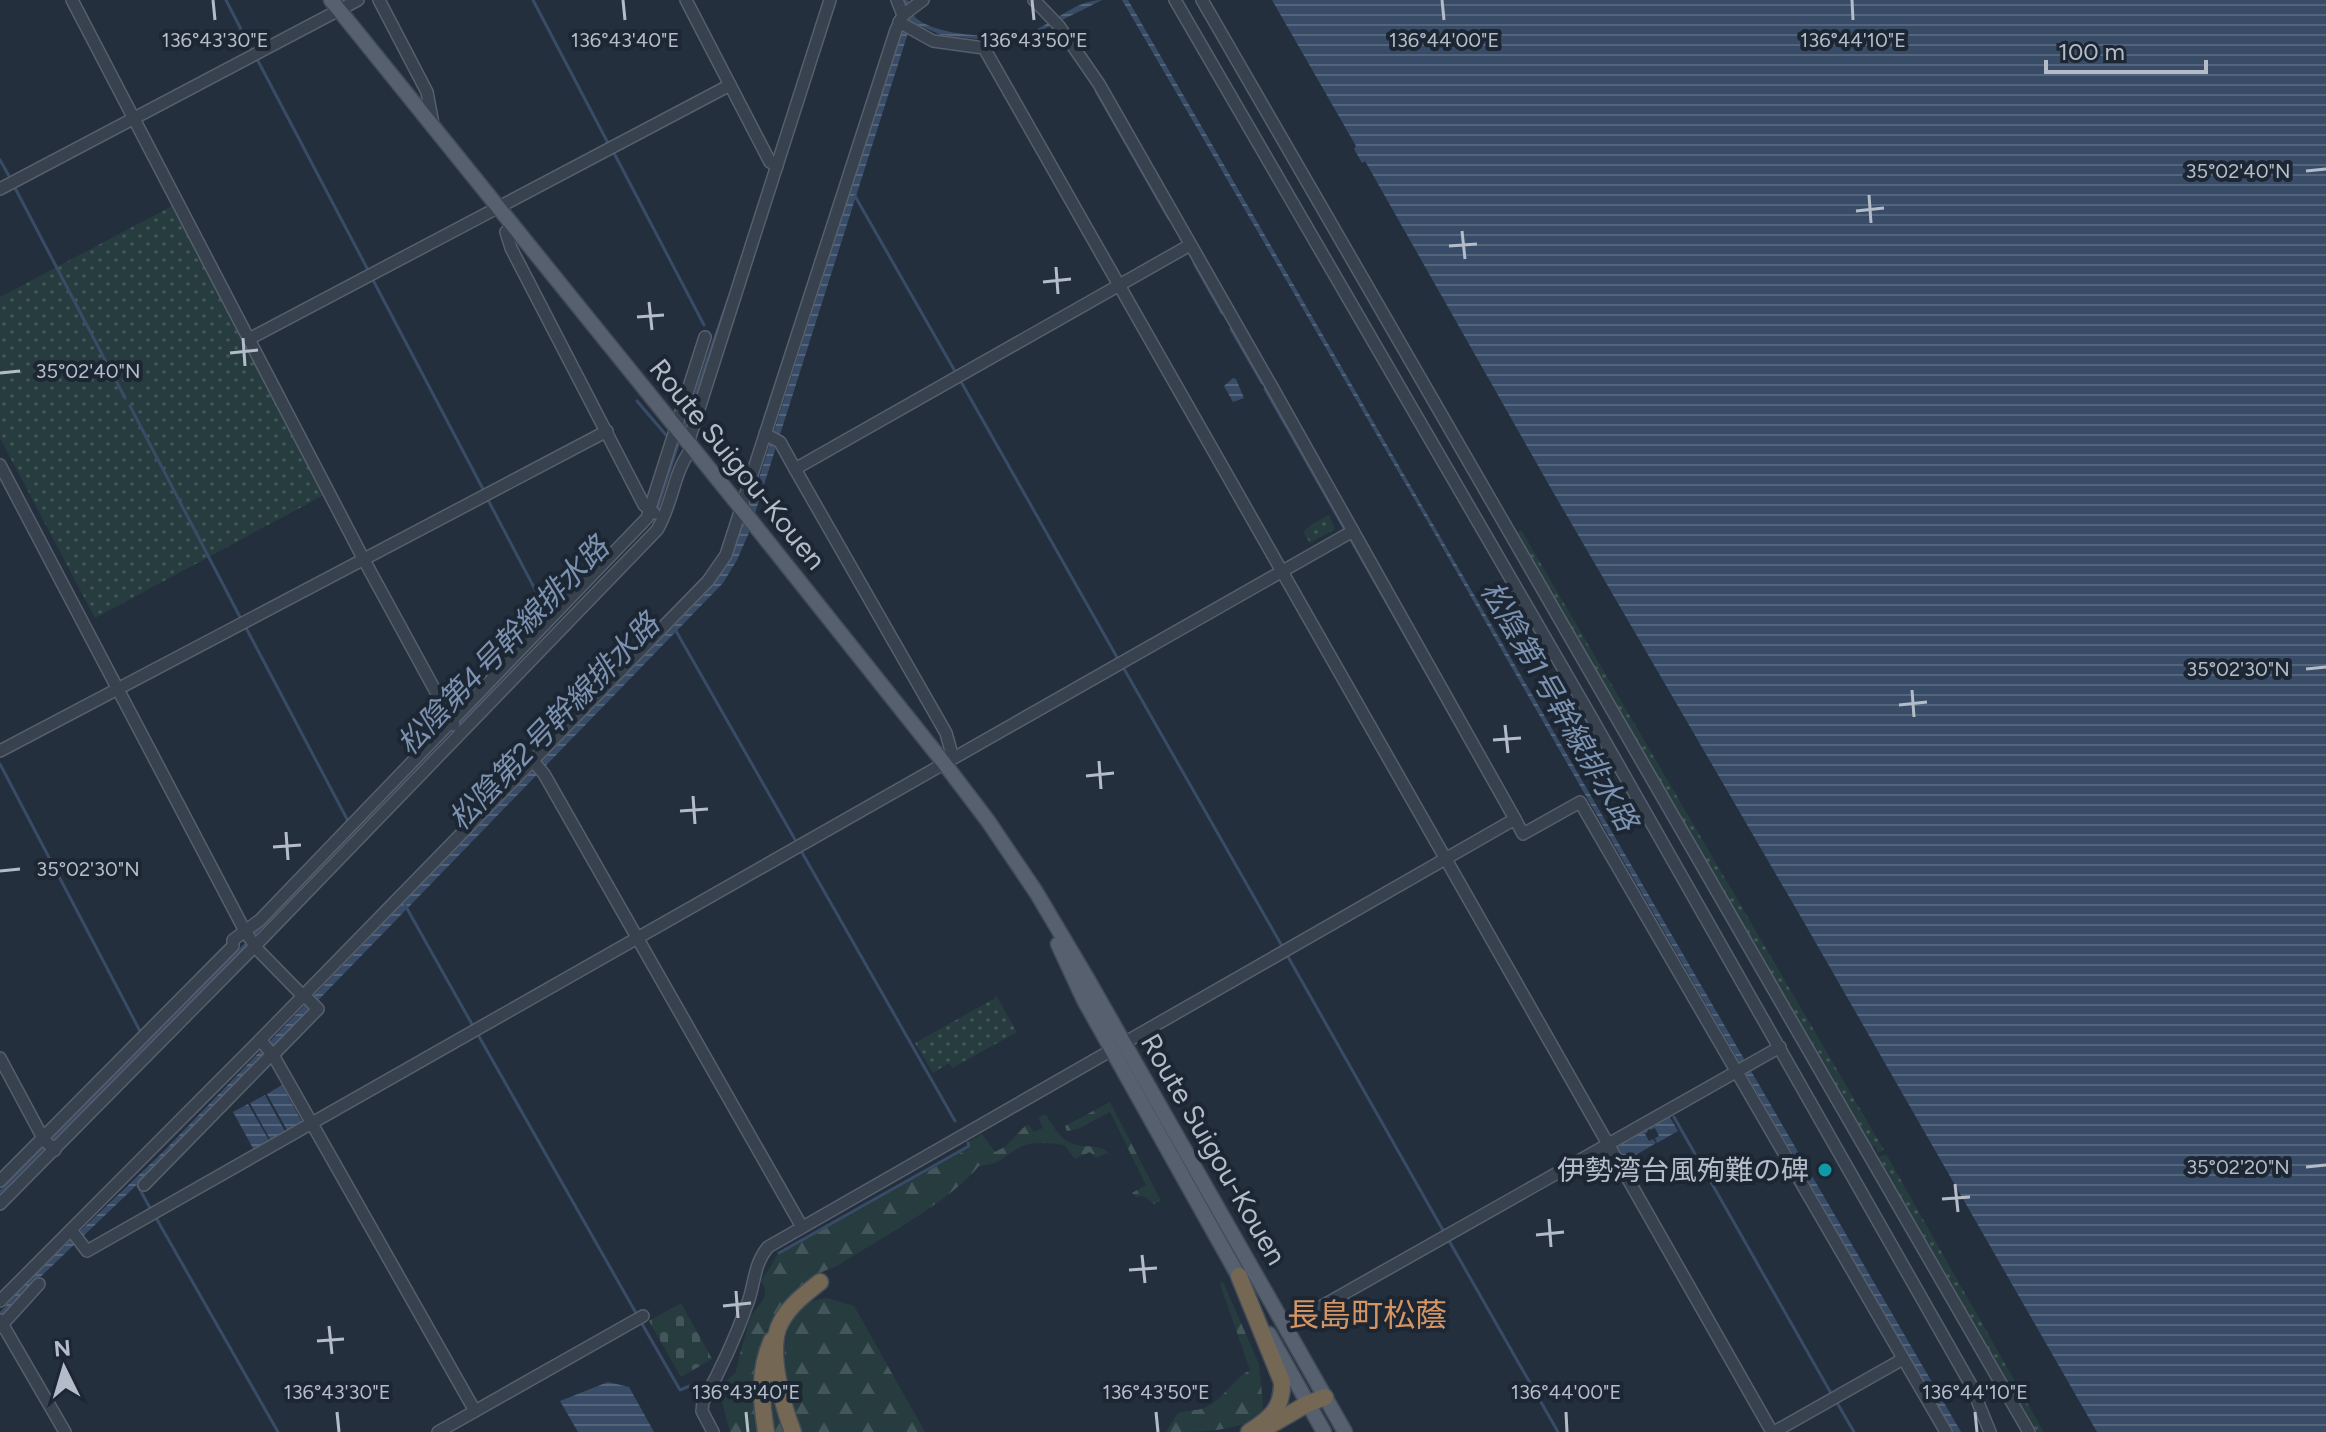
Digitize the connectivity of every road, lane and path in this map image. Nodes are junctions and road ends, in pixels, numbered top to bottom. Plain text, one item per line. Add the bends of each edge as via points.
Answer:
1 (72, 0) edge
2 (358, 0) edge
3 (379, 0) edge
4 (686, 0) edge
5 (830, 0) edge
6 (897, 0) edge
7 (1034, 0) edge
8 (1175, 0) edge
9 (1202, 0) edge
10 (335, 5) edge
11 (908, 16) edge
12 (730, 85) junction
13 (134, 119) junction
14 (433, 124) junction
15 (774, 164) junction
16 (0, 189) edge
17 (497, 208) junction
18 (512, 226) junction
19 (1190, 245) junction
20 (1119, 285) junction
21 (705, 337) dead end
22 (249, 339) junction
23 (675, 427) junction
24 (607, 431) junction
25 (771, 437) junction
26 (689, 444) junction
27 (1, 468) edge
28 (795, 469) junction
29 (656, 514) junction
30 (746, 515) junction
31 (1353, 531) junction
32 (364, 560) junction
33 (1282, 572) junction
34 (118, 689) junction
35 (456, 726) junction
36 (0, 751) edge
37 (948, 760) junction
38 (536, 765) junction
39 (1515, 819) junction
40 (1445, 860) junction
41 (250, 938) junction
42 (636, 938) junction
43 (304, 996) junction
44 (261, 1042) junction
45 (1117, 1046) junction
46 (1780, 1047) junction
47 (272, 1054) junction
48 (0, 1058) edge
49 (1737, 1070) junction
50 (313, 1124) junction
51 (167, 1137) junction
52 (49, 1144) junction
53 (1606, 1144) junction
54 (179, 1149) junction
55 (138, 1166) junction
56 (0, 1181) edge
57 (0, 1204) edge
58 (802, 1227) junction
59 (72, 1231) junction
60 (1239, 1276) junction
61 (820, 1282) dead end
62 (39, 1284) dead end
63 (0, 1301) edge
64 (643, 1316) dead end
65 (1, 1323) edge
66 (779, 1324) junction
67 (1285, 1327) junction
68 (1903, 1359) junction
69 (1325, 1397) junction
70 (1309, 1406) junction
71 (475, 1411) junction
72 (2019, 1414) junction
73 (65, 1432) edge
74 (438, 1432) edge
75 (713, 1432) edge
76 (766, 1432) edge
77 (793, 1432) edge
78 (1252, 1432) edge
79 (1270, 1432) edge
80 (1324, 1432) edge
81 (1345, 1432) edge
82 (1773, 1432) edge
83 (1946, 1432) edge
84 (1990, 1432) edge
85 (2019, 1432) edge
86 (2029, 1432) edge

1 - 13 street
2 - 10 street
3 - 14 street via 427,92
4 - 12 street
5 - 15 street
6 - 11 street
7 - 19 street via 1098,83
8 - 46 street
9 - 72 street
10 - 13 street
10 - 14 main road, Route Suigou-Kouen
11 - 20 street via 933,41 984,48
11 - 25 street
12 - 15 street
12 - 17 street
13 - 16 street
13 - 22 street
14 - 17 main road, Route Suigou-Kouen
15 - 26 street
17 - 18 main road, Route Suigou-Kouen
17 - 22 street
18 - 23 main road, Route Suigou-Kouen
18 - 24 street via 506,232 511,248
19 - 20 street
19 - 31 street
20 - 28 street
20 - 33 street
21 - 23 street
22 - 32 street
23 - 26 main road, Route Suigou-Kouen
23 - 29 street
24 - 29 street
24 - 32 street
25 - 28 street
25 - 30 street
26 - 29 street
26 - 30 main road, Route Suigou-Kouen
27 - 34 street
28 - 37 street via 946,733
29 - 35 street
30 - 37 main road, Route Suigou-Kouen
30 - 38 street via 708,581
31 - 33 street
31 - 39 street
32 - 34 street
32 - 35 street
33 - 37 street
33 - 40 street
34 - 36 street
34 - 41 street
35 - 41 street
35 - 41 street via 260,920
37 - 42 street
37 - 45 main road, Route Suigou-Kouen via 1036,892
38 - 42 street
38 - 43 street
39 - 40 street
39 - 49 street via 1523,834 1580,802
40 - 45 street
40 - 53 street
41 - 43 street
41 - 52 street
41 - 52 street via 233,940 233,946
42 - 50 street
42 - 58 street
43 - 44 street
43 - 47 street via 318,1009
44 - 47 street
44 - 51 street
45 - 58 street
45 - 60 main road, Route Suigou-Kouen
45 - 67 main road, Route Suigou-Kouen
46 - 49 street
46 - 84 street via 1971,1385
47 - 50 street
47 - 54 street
48 - 52 street
49 - 53 street
49 - 68 street
50 - 59 street via 87,1251
50 - 71 street
51 - 54 street
51 - 55 street
52 - 56 street
52 - 57 street
53 - 67 street
53 - 82 street
54 - 55 street via 148,1181
55 - 59 street
58 - 75 street via 760,1257 739,1326 703,1402
59 - 63 street
60 - 70 main road, Route Suigou-Kouen
60 - 78 highway via 1282,1382 1275,1413
61 - 66 highway
62 - 65 street
64 - 71 street
65 - 73 street
66 - 76 highway via 761,1375
66 - 77 highway via 777,1371
67 - 69 main road, Route Suigou-Kouen
68 - 82 street
68 - 83 street
69 - 70 highway
69 - 81 main road, Route Suigou-Kouen
70 - 78 highway
70 - 79 highway
70 - 80 main road, Route Suigou-Kouen
71 - 74 street
72 - 85 street
72 - 86 street

